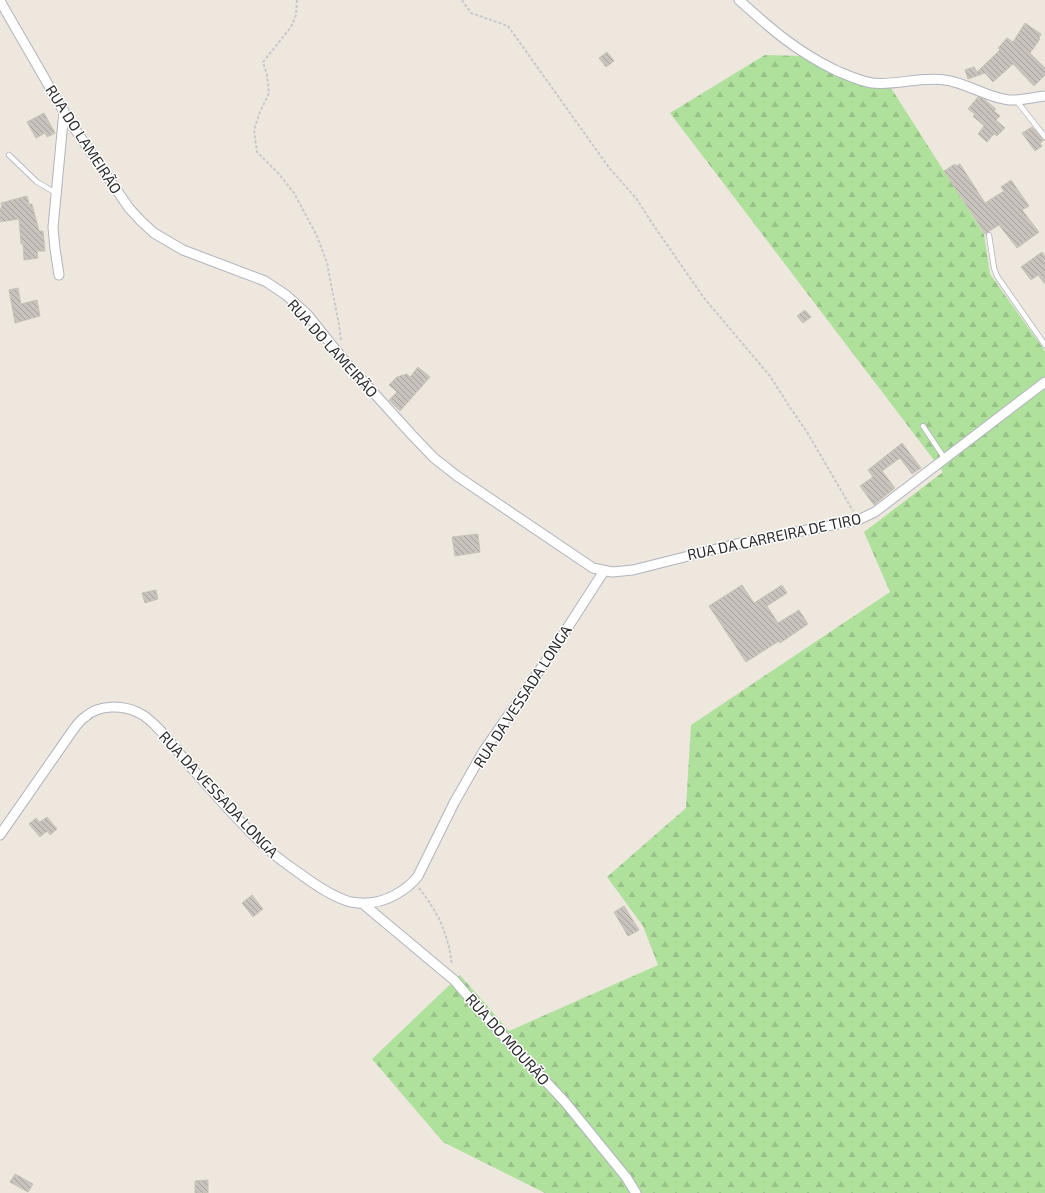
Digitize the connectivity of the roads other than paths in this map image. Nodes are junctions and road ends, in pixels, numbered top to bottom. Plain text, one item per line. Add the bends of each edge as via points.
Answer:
1 (740, 0) edge
2 (0, 1) edge
3 (1043, 95) edge
4 (1016, 100) junction
5 (64, 111) junction
6 (1045, 137) edge
7 (9, 155) dead end
8 (56, 193) junction
9 (989, 235) dead end
10 (59, 275) dead end
11 (1045, 345) edge
12 (1045, 382) edge
13 (922, 426) dead end
14 (945, 459) junction
15 (604, 571) junction
16 (0, 835) edge
17 (362, 903) junction
18 (636, 1193) edge

1 - 4 street via 799,50 856,79 880,83 944,80 1004,99
2 - 5 street, RUA DO LAMEIRÃO
3 - 4 street
4 - 6 lane
5 - 8 street
5 - 15 street, RUA DO LAMEIRÃO via 129,208 154,233 183,250 275,287 307,314 343,360 434,458 588,566
7 - 8 lane via 36,182
8 - 10 street via 53,237
9 - 11 lane via 997,276
12 - 14 street, RUA DA CARREIRA DE TIRO
13 - 14 lane
14 - 15 street, RUA DA CARREIRA DE TIRO via 875,512 858,520 736,544 633,570
15 - 17 street, RUA DA VESSADA LONGA via 483,752 414,881 387,899
16 - 17 street, RUA DA VESSADA LONGA via 72,730 85,716 101,709 122,707 149,720 270,852 327,892
17 - 18 street, RUA DO MOURÃO via 454,980 494,1027 565,1102

